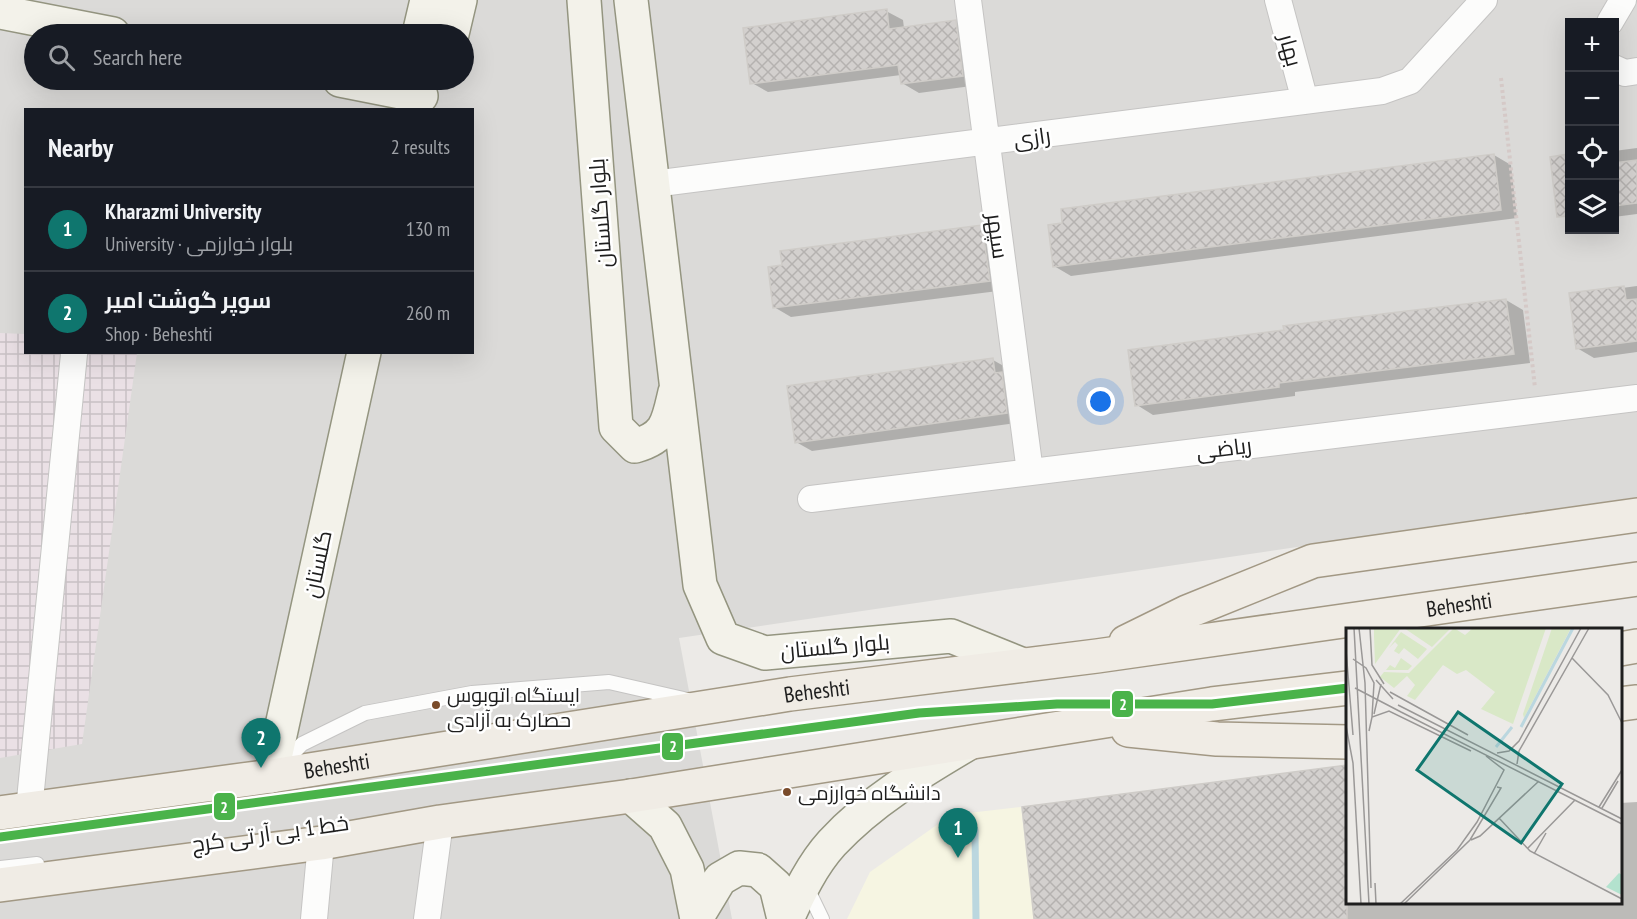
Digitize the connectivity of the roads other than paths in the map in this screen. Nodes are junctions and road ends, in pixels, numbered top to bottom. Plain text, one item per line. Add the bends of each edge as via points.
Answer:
1 (427, 0) edge
2 (460, 0) edge
3 (584, 0) edge
4 (631, 0) edge
5 (968, 0) edge
6 (1278, 0) edge
7 (1484, 0) edge
8 (1623, 0) edge
9 (0, 12) edge
10 (1612, 18) edge
11 (62, 24) edge
12 (421, 24) edge
13 (454, 24) edge
14 (1619, 70) edge
15 (1637, 71) edge
16 (1305, 101) junction
17 (986, 143) junction
18 (653, 184) junction
19 (74, 354) edge
20 (364, 354) edge
21 (677, 386) junction
22 (1637, 398) edge
23 (1030, 472) junction
24 (811, 499) dead end
25 (1637, 515) edge
26 (1637, 579) edge
27 (1637, 646) edge
28 (1622, 649) edge
29 (1097, 656) junction
30 (1023, 665) junction
31 (1346, 688) edge
32 (1637, 702) edge
33 (1622, 704) edge
34 (710, 706) junction
35 (1084, 725) junction
36 (1346, 742) edge
37 (969, 743) junction
38 (271, 776) junction
39 (631, 796) junction
40 (69, 804) junction
41 (541, 808) junction
42 (14, 811) edge
43 (376, 819) dead end
44 (440, 822) junction
45 (0, 826) edge
46 (321, 843) junction
47 (54, 862) dead end
48 (0, 868) edge
49 (804, 883) junction
50 (0, 885) edge
51 (697, 918) edge
52 (314, 919) edge
53 (427, 919) edge
54 (786, 919) edge
55 (822, 919) edge

1 - 12 street
2 - 13 street
3 - 21 street, بلوار گلستان via 616,427 635,446 652,441 667,425
4 - 18 street, بلوار گلستان
5 - 17 street, سپهر
6 - 16 street, بهار
7 - 16 street, رازی via 1410,81 1382,91
8 - 10 street
9 - 11 street
14 - 15 street
16 - 17 street, رازی
17 - 18 street, رازی
17 - 23 street, سپهر
18 - 21 street, بلوار گلستان
19 - 42 street
20 - 38 street, گلستان
21 - 30 street, بلوار گلستان via 700,585 723,638 765,652 951,636
22 - 23 street, ریاضی
23 - 24 street, ریاضی
25 - 29 main road via 1313,561 1187,612
26 - 29 main road, Beheshti
27 - 28 main road
29 - 30 main road, Beheshti
30 - 34 main road, Beheshti
31 - 35 main road
32 - 33 main road
34 - 38 main road, Beheshti
34 - 38 lane via 609,682 472,693 365,713 302,744
35 - 36 main road via 1217,739
35 - 37 main road
37 - 39 main road
37 - 49 street via 873,805 831,844
38 - 40 main road, Beheshti
39 - 41 main road
39 - 51 street via 665,826 687,869
40 - 42 main road, Beheshti
40 - 45 lane
41 - 43 lane, خط 1 بی آر تی کرج via 447,809
41 - 44 main road
44 - 46 main road
44 - 53 street
46 - 50 main road
46 - 52 street
47 - 48 lane
49 - 54 street
49 - 55 lane
51 - 54 street via 720,879 740,868 758,870 776,886

